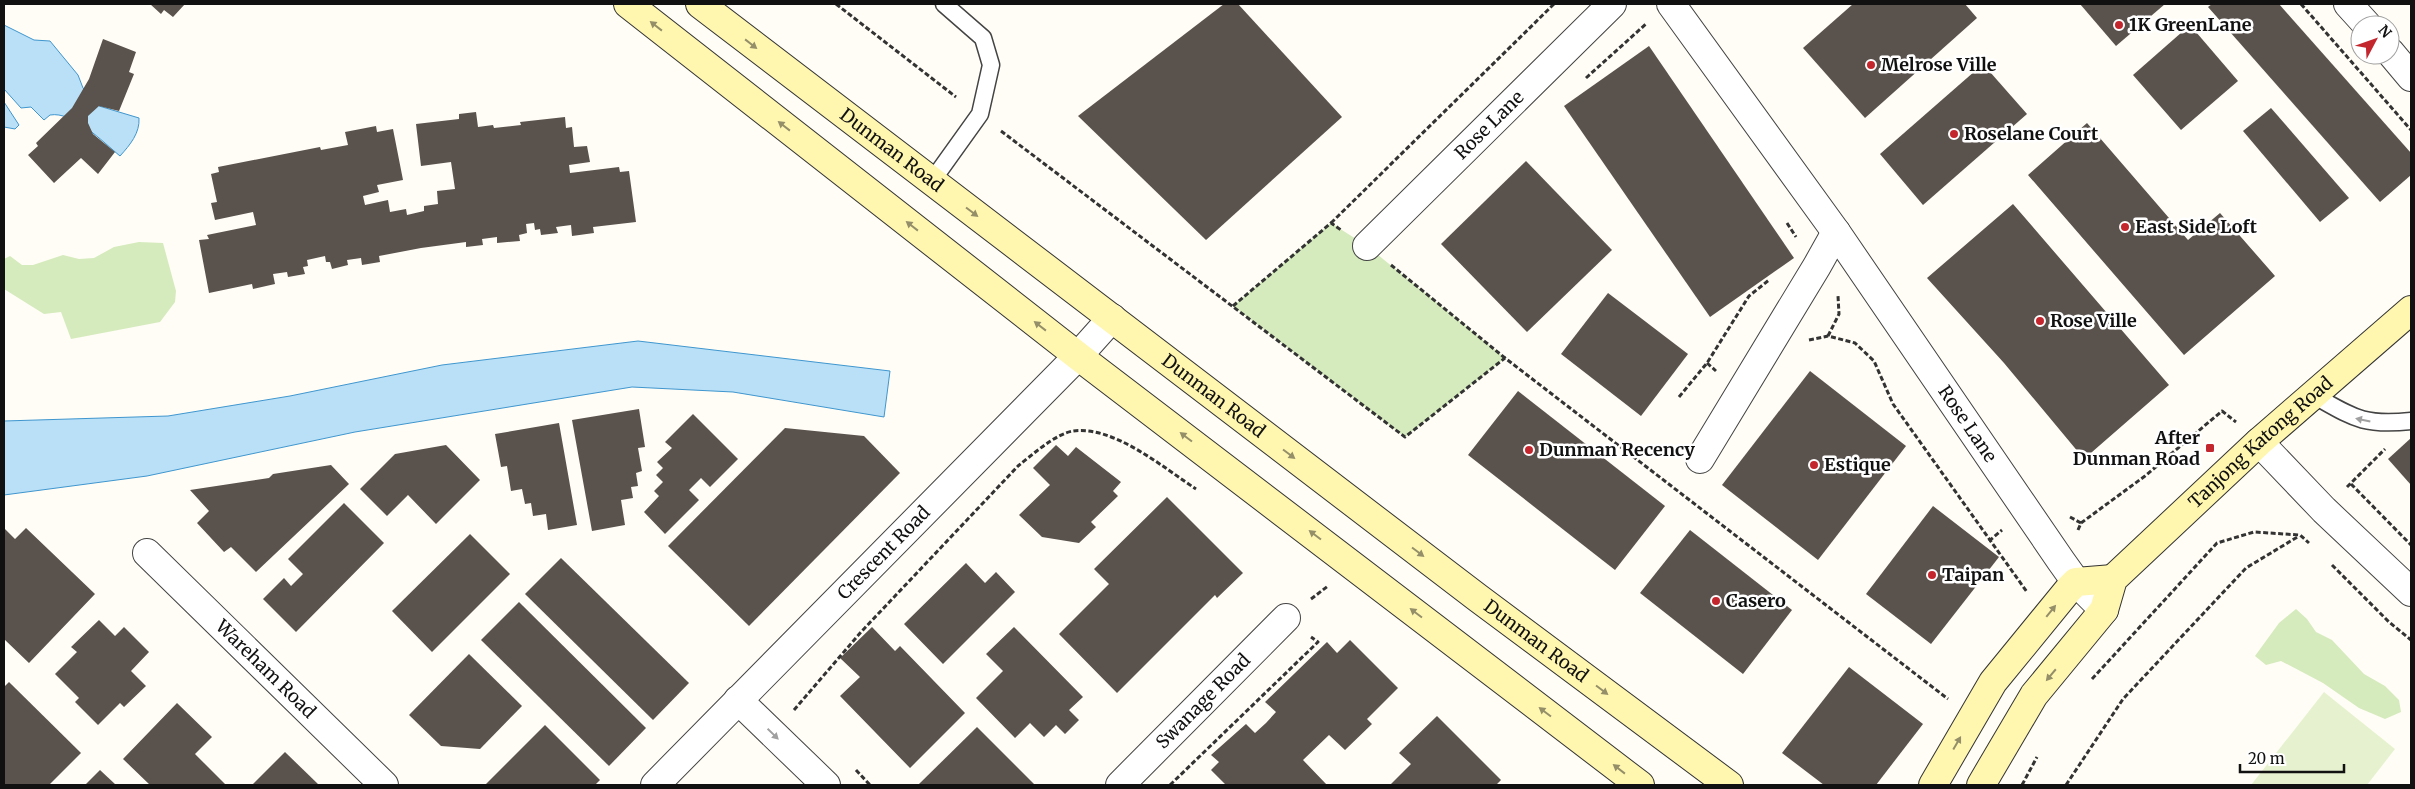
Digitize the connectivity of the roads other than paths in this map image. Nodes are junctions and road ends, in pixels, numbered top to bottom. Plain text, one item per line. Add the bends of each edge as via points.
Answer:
1 (628, 4) edge
2 (700, 4) edge
3 (944, 4) edge
4 (1612, 4) edge
5 (1671, 4) edge
6 (2348, 4) edge
7 (2357, 15) edge
8 (2400, 64) edge
9 (2411, 77) edge
10 (932, 181) junction
11 (1836, 232) junction
12 (1367, 246) dead end
13 (2411, 310) edge
14 (1112, 318) junction
15 (1078, 356) junction
16 (2313, 395) junction
17 (2411, 421) edge
18 (2259, 442) junction
19 (1700, 459) dead end
20 (147, 553) dead end
21 (2069, 571) junction
22 (2113, 579) junction
23 (2411, 592) edge
24 (2104, 610) junction
25 (1286, 618) road end
26 (748, 709) junction
27 (384, 785) edge
28 (655, 785) edge
29 (826, 785) edge
30 (1120, 785) edge
31 (1640, 785) edge
32 (1729, 785) edge
33 (1933, 785) edge
34 (1981, 785) edge

15 -> 1 main road
2 -> 10 main road, Dunman Road
3 - 10 lane via 983,38 992,65 980,114
4 - 12 street, Rose Lane
5 - 11 street, Rose Lane
6 - 7 street
8 - 9 street
10 -> 14 main road, Dunman Road
11 - 19 street
11 - 21 street, Rose Lane
13 - 16 main road, Tanjong Katong Road
14 - 15 street, Crescent Road
14 -> 32 main road, Dunman Road
15 - 26 street, Crescent Road
31 -> 15 main road
17 -> 16 lane via 2388,424 2356,419
16 - 18 main road, Tanjong Katong Road
18 - 22 main road, Tanjong Katong Road
18 - 23 street via 2324,510
20 - 27 street, Wareham Road
21 - 22 main road
21 - 24 street, Rose Lane
33 -> 21 main road via 1993,682
22 - 24 main road
24 -> 34 main road via 2034,695
25 - 30 street, Swanage Road
26 - 28 street, Crescent Road
26 -> 29 street

